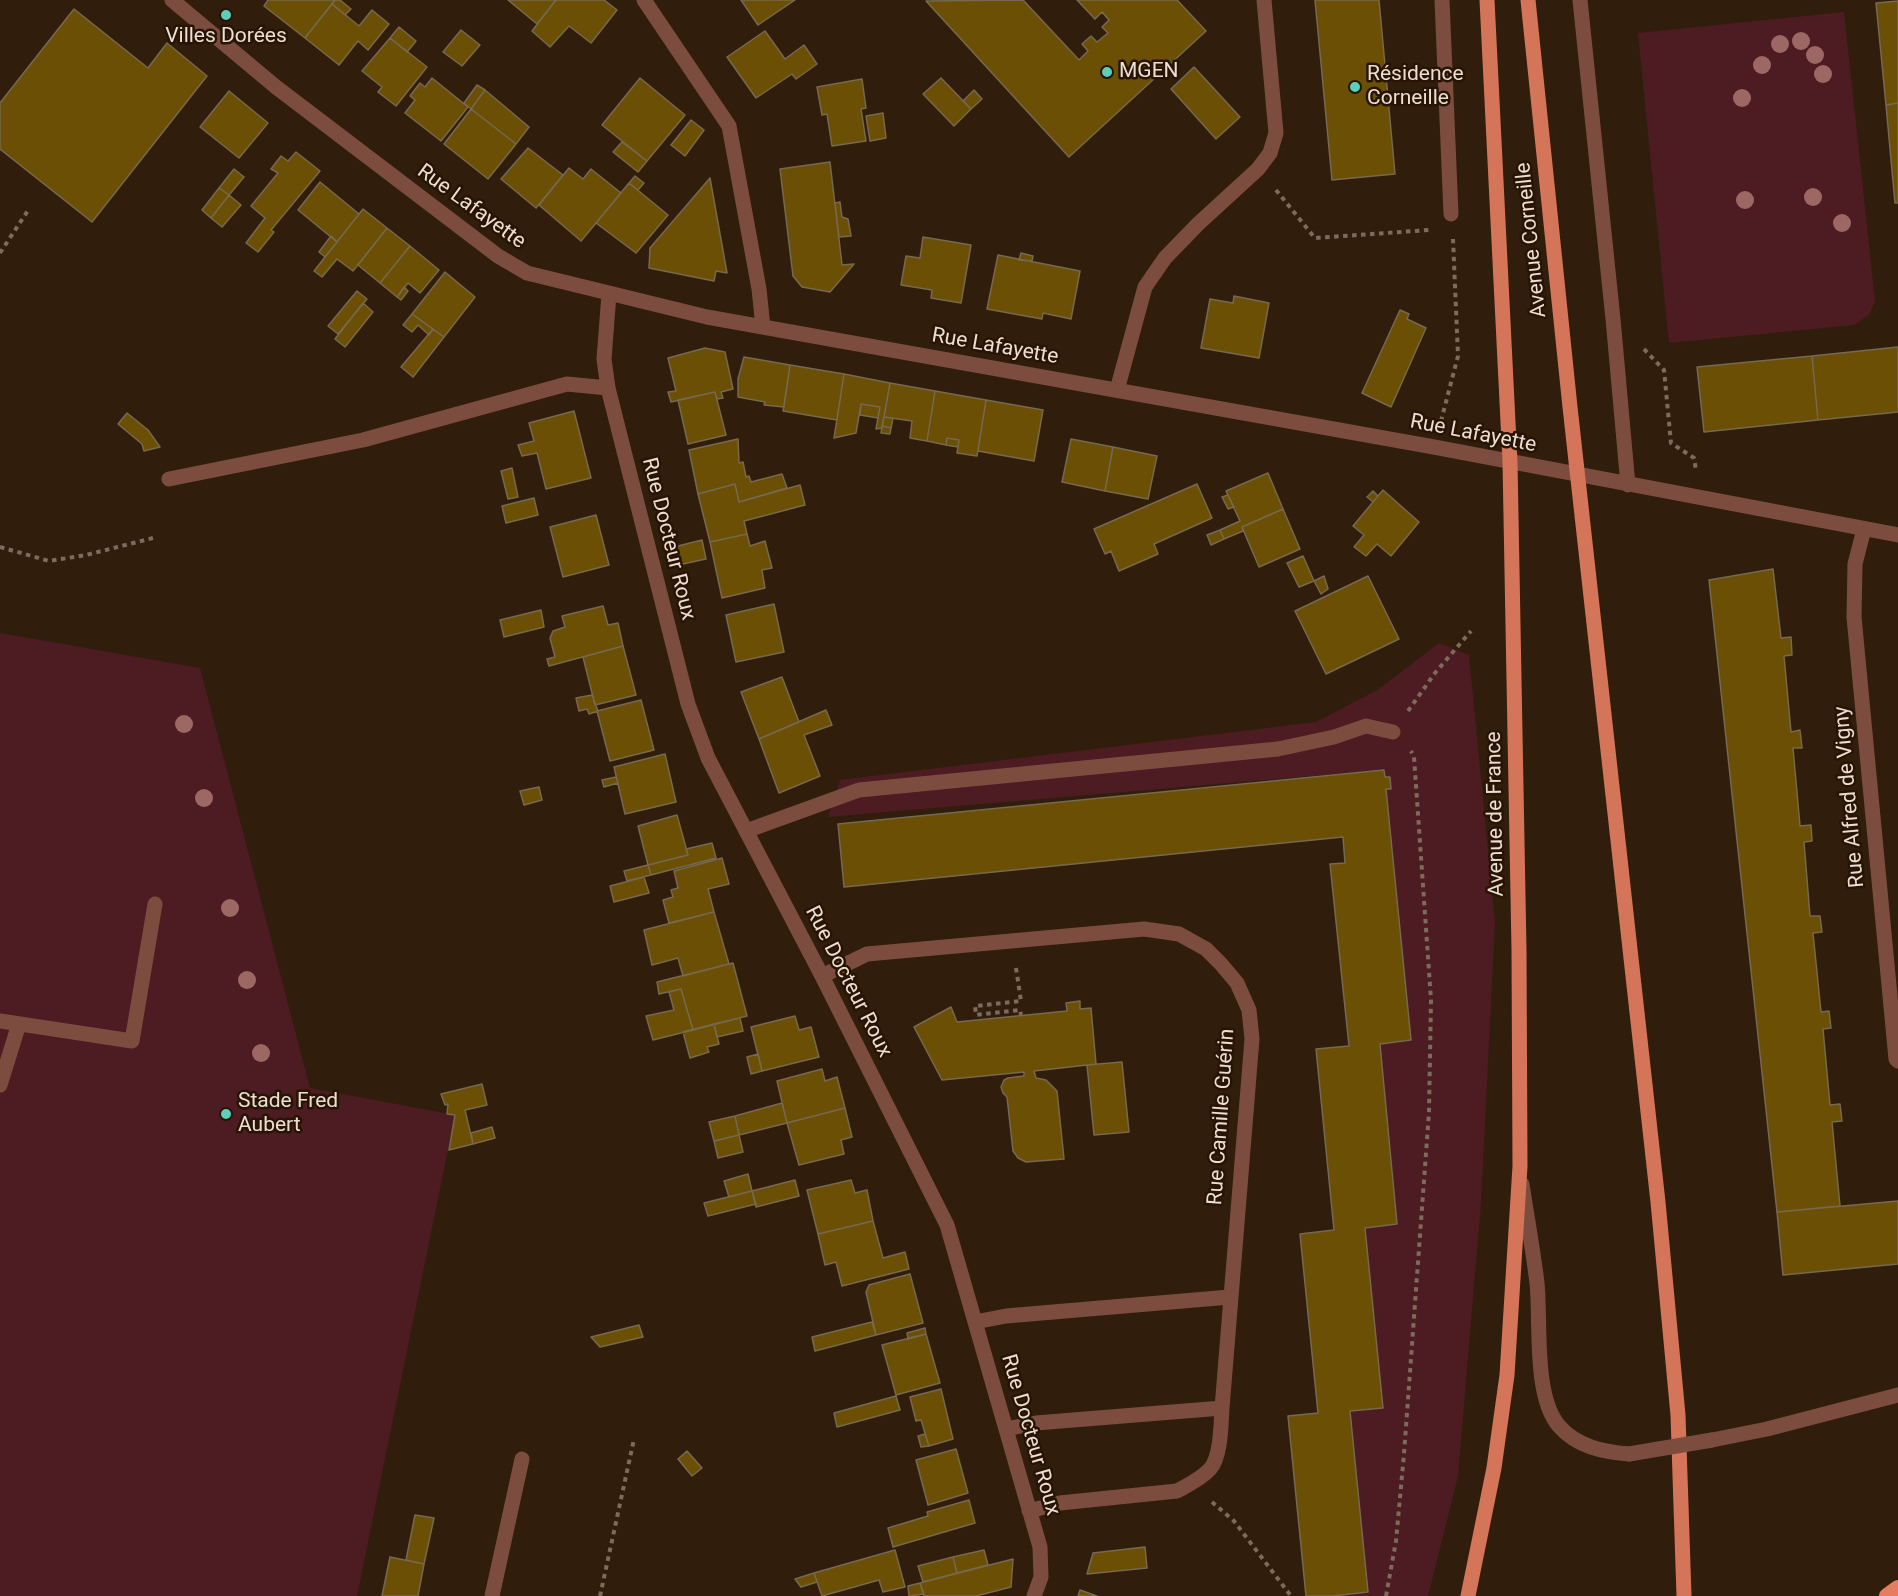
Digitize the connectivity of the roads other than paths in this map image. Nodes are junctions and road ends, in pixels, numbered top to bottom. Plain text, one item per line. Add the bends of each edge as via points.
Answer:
1 (172, 0) edge
2 (644, 0) edge
3 (1264, 0) edge
4 (1442, 0) edge
5 (1488, 0) edge
6 (1528, 0) edge
7 (1580, 0) edge
8 (1452, 221) road end
9 (609, 294) junction
10 (763, 327) junction
11 (608, 388) junction
12 (1117, 390) junction
13 (1510, 462) junction
14 (1578, 475) junction
15 (169, 479) dead end
16 (1628, 485) junction
17 (1864, 529) junction
18 (1898, 535) edge
19 (1393, 732) road end
20 (746, 831) junction
21 (155, 904) dead end
22 (822, 976) junction
23 (0, 1021) edge
24 (19, 1024) junction
25 (1898, 1061) edge
26 (0, 1085) edge
27 (1520, 1166) junction
28 (1230, 1297) junction
29 (975, 1322) junction
30 (1898, 1395) edge
31 (1222, 1408) junction
32 (1006, 1429) junction
33 (522, 1459) dead end
34 (1029, 1511) junction
35 (1898, 1588) edge
36 (492, 1596) edge
37 (1034, 1596) edge
38 (1468, 1596) edge
39 (1684, 1596) edge
40 (1887, 1596) edge

1 - 9 street, Rue Lafayette via 276,87 498,256 527,273
2 - 10 street via 729,126
3 - 12 street via 1276,133 1270,153 1165,258 1146,287
4 - 8 street
5 - 13 main road, Avenue Corneille
6 - 14 main road, Avenue Corneille
7 - 16 street
9 - 10 street, Rue Lafayette
9 - 11 street, Rue Docteur Roux via 604,359
10 - 12 street, Rue Lafayette
11 - 15 street via 567,384 363,440
11 - 20 street, Rue Docteur Roux via 688,704 708,758
12 - 13 street, Rue Lafayette
13 - 14 street, Rue Lafayette
13 - 27 main road, Avenue de France
14 - 16 street, Rue Lafayette
14 - 39 main road, Avenue Corneille via 1660,1214 1678,1415
16 - 17 street, Rue Lafayette
17 - 18 street, Rue Lafayette
17 - 25 street, Rue Alfred de Vigny via 1855,564 1854,617
19 - 20 street via 1366,726 1278,749 859,790
20 - 22 street, Rue Docteur Roux
21 - 24 street via 132,1041
22 - 28 street, Rue Camille Guérin via 867,954 1144,929 1179,933 1206,948 1237,982 1249,1010 1252,1039
22 - 29 street, Rue Docteur Roux via 947,1225
23 - 24 street
24 - 26 street
27 - 30 street, bridge via 1537,1285 1542,1377 1558,1426 1578,1441 1603,1452 1629,1454 1767,1429
27 - 38 main road, Avenue de France via 1507,1375 1494,1468
28 - 29 street
28 - 31 street, Rue Camille Guérin
29 - 32 street, Rue Docteur Roux
31 - 32 street via 1036,1423
31 - 34 street, Rue Camille Guérin via 1218,1448 1211,1468 1191,1484 1177,1491 1060,1503
32 - 34 street, Rue Docteur Roux
33 - 36 street
34 - 37 street, Rue Docteur Roux via 1040,1547 1041,1577
35 - 40 highway

